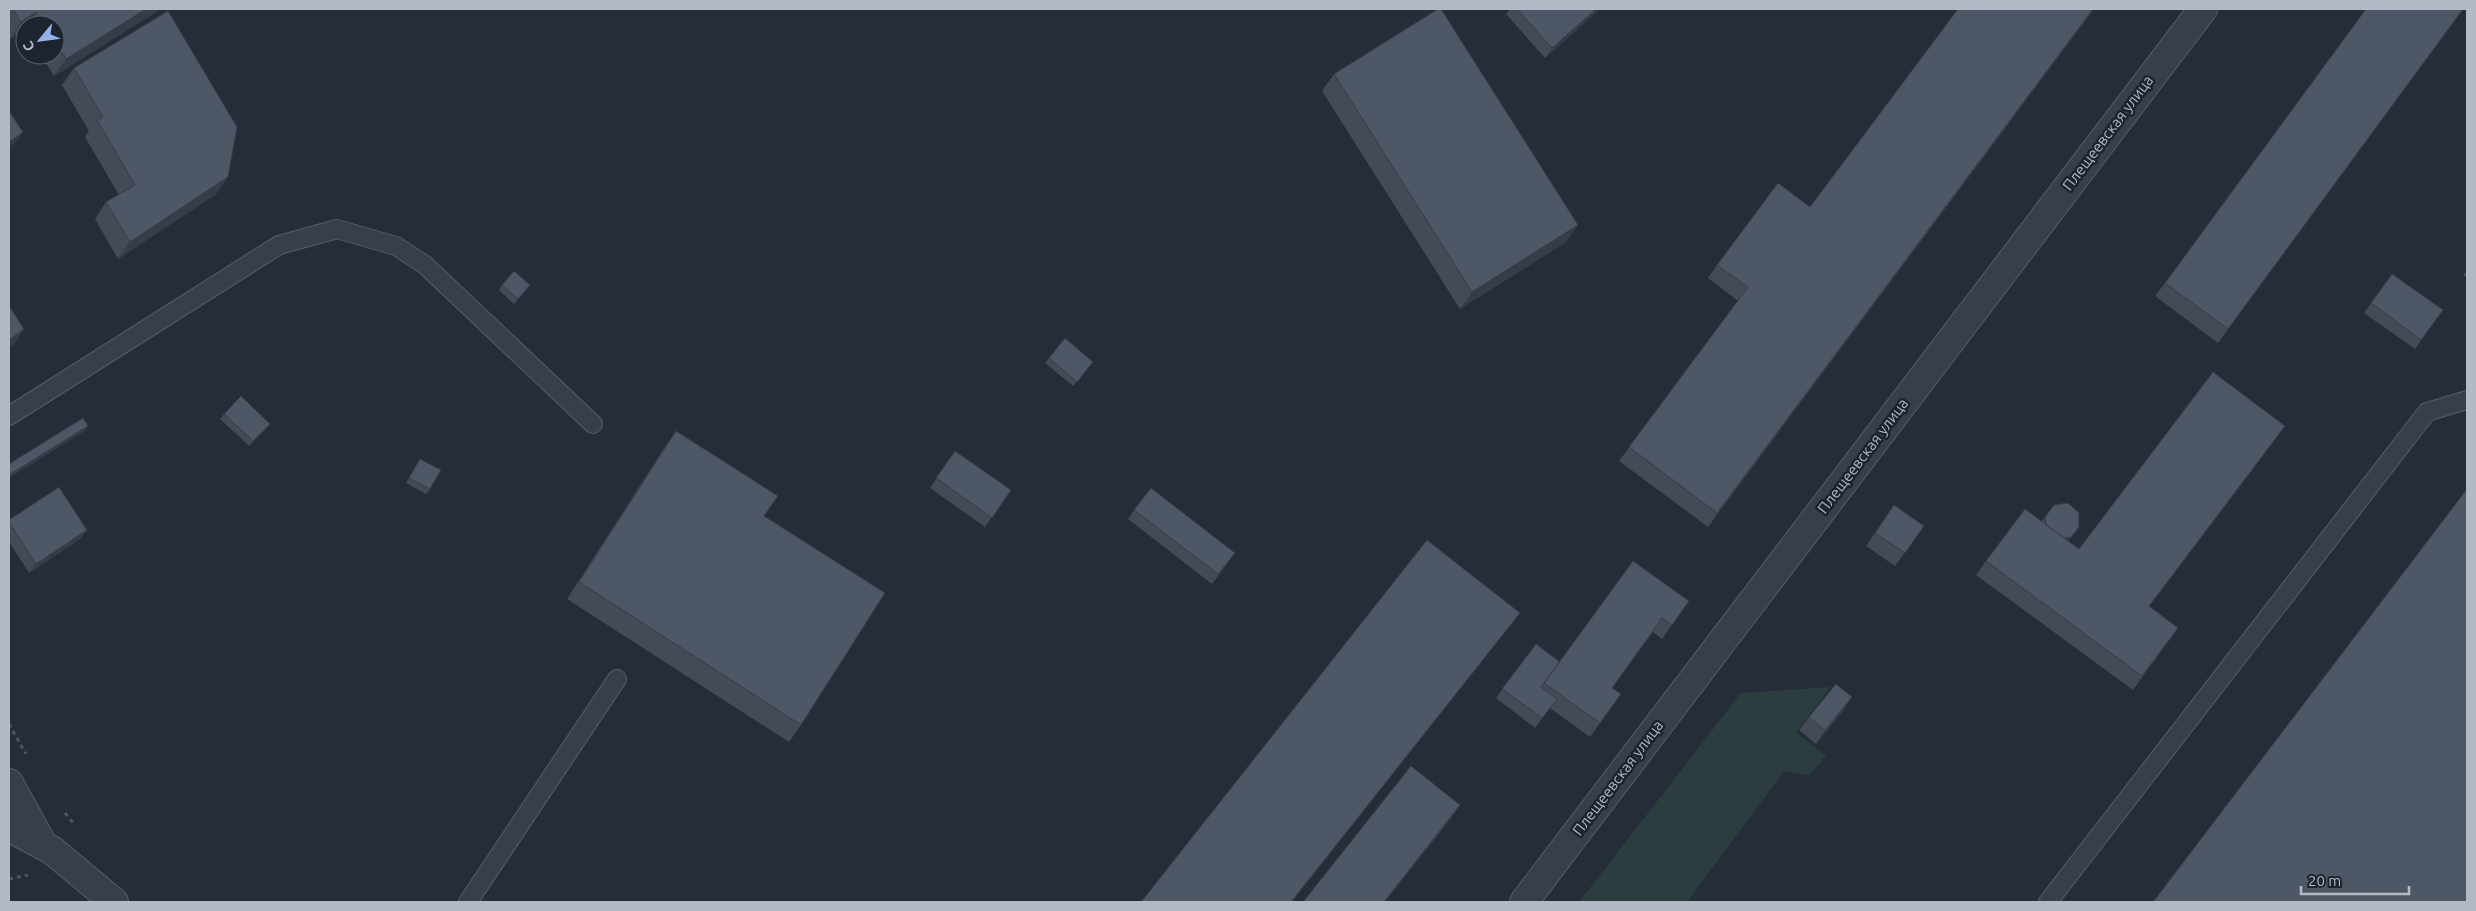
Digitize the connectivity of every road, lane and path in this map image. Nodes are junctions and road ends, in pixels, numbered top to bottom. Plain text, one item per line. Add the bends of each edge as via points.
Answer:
1 (2203, 9) edge
2 (2467, 400) edge
3 (9, 416) edge
4 (593, 424) dead end
5 (617, 679) dead end
6 (9, 782) edge
7 (9, 827) edge
8 (43, 845) junction
9 (114, 902) edge
10 (468, 902) edge
11 (1524, 902) edge
12 (2048, 902) edge

1 - 11 street, Плещеевская улица
2 - 12 lane via 2427,412
3 - 4 lane via 279,245 337,229 396,246 425,265
5 - 10 lane
6 - 8 street
7 - 8 street
8 - 9 street

